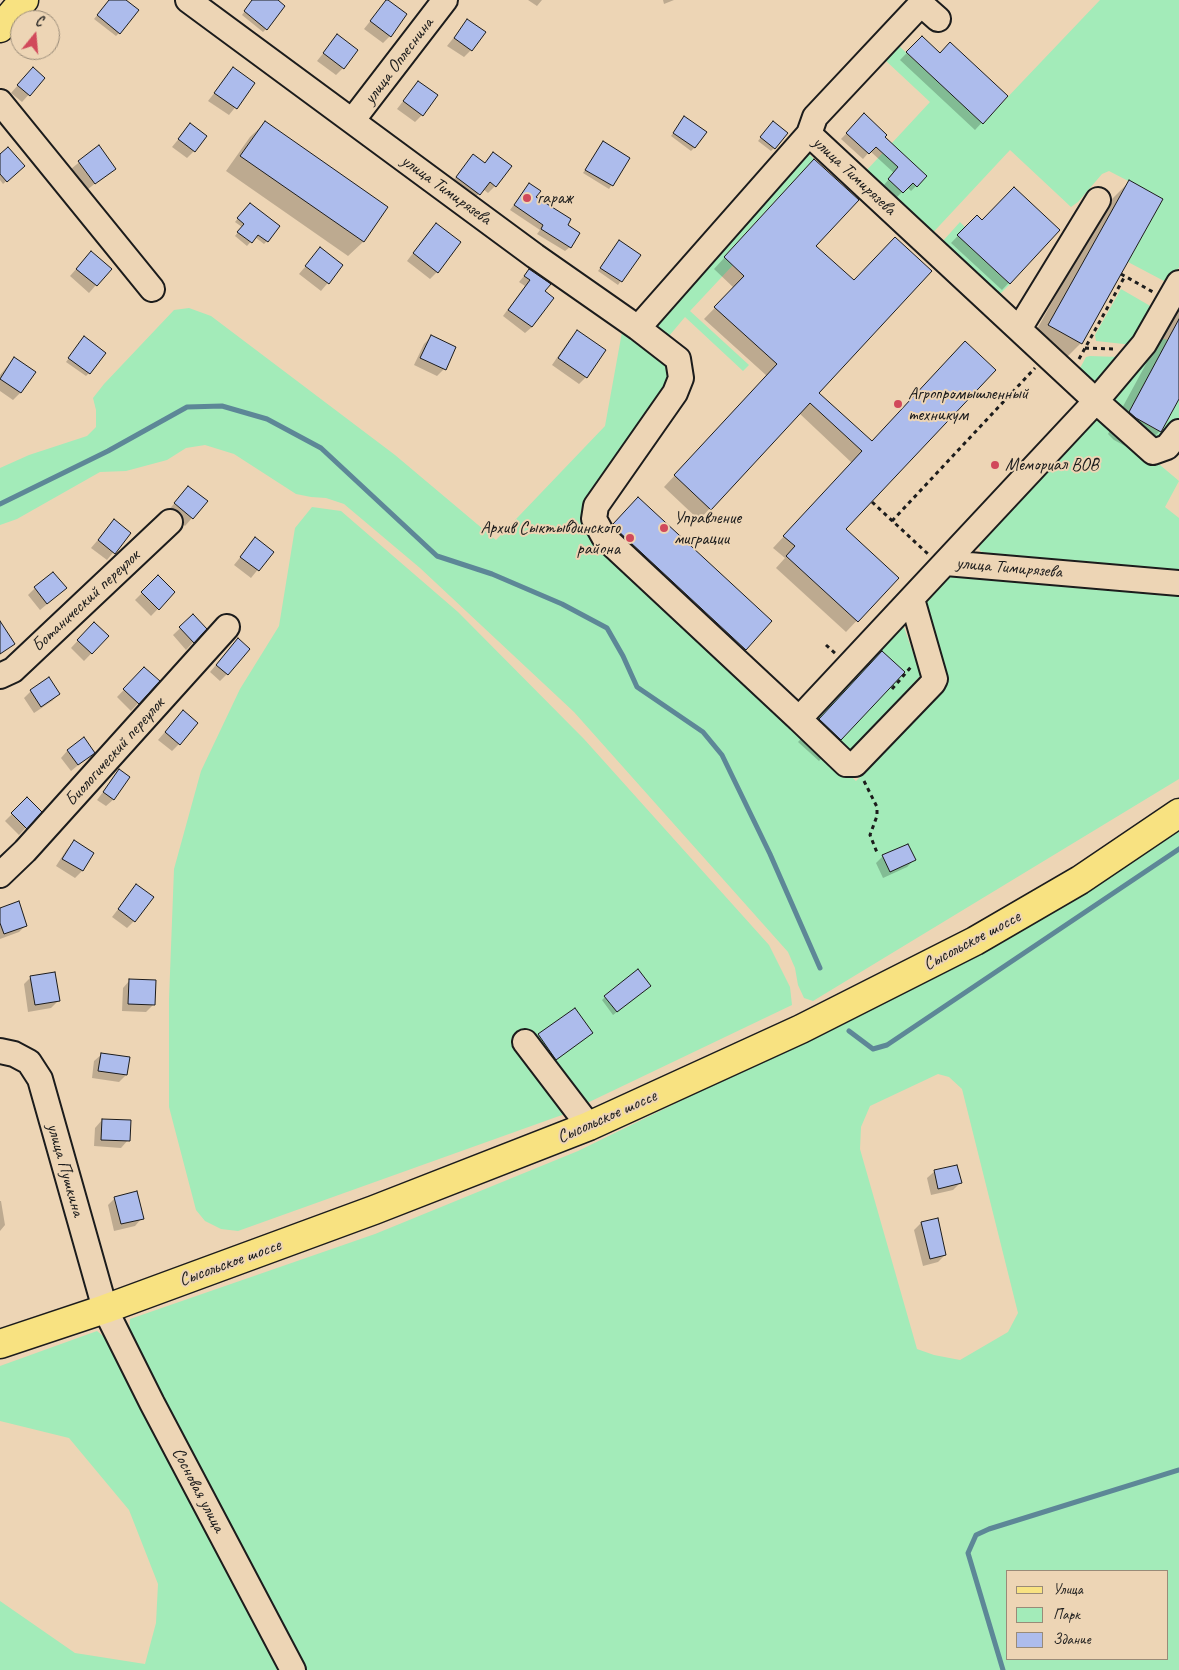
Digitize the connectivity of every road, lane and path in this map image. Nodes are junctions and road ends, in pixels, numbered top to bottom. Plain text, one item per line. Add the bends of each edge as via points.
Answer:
1 (24, 0) edge
2 (188, 0) edge
3 (445, 0) edge
4 (938, 19) dead end
5 (0, 28) edge
6 (0, 102) edge
7 (352, 121) junction
8 (809, 134) junction
9 (1098, 200) dead end
10 (152, 289) dead end
11 (1174, 292) edge
12 (638, 328) junction
13 (1019, 329) junction
14 (1035, 368) dead end
15 (1069, 376) junction
16 (1096, 401) junction
17 (1179, 432) edge
18 (872, 502) dead end
19 (892, 521) junction
20 (170, 522) dead end
21 (940, 561) junction
22 (1179, 583) edge
23 (912, 599) junction
24 (227, 627) dead end
25 (926, 651) junction
26 (0, 676) edge
27 (892, 689) dead end
28 (799, 719) junction
29 (855, 764) junction
30 (1179, 813) edge
31 (878, 855) dead end
32 (0, 875) edge
33 (525, 1042) dead end
34 (0, 1052) edge
35 (588, 1126) junction
36 (105, 1309) junction
37 (0, 1344) edge
38 (293, 1670) edge

1 - 5 main road
2 - 7 street, улица Тимирязева
3 - 7 street, улица Оплеснина
4 - 8 street via 922,4 815,117
6 - 10 street
7 - 12 street, улица Тимирязева
8 - 12 street, улица Тимирязева
8 - 13 street, улица Тимирязева
9 - 13 street
11 - 15 path via 1123,275
11 - 16 street via 1144,344
12 - 28 street via 678,359 681,378 675,393 596,506 594,520 604,537
13 - 15 street, улица Тимирязева
14 - 19 path
15 - 16 street, улица Тимирязева
16 - 17 street via 1153,452 1167,447
16 - 21 street, улица Тимирязева
18 - 19 path
19 - 21 path
20 - 26 street, Ботанический переулок via 13,670
21 - 22 street, улица Тимирязева
21 - 23 street
23 - 25 street
23 - 28 street
24 - 32 street, Биологический переулок
25 - 27 path
25 - 29 street via 934,681
28 - 29 street via 846,764
29 - 31 path via 877,807 870,835
30 - 35 main road, Сысольское шоссе via 1080,880 975,941 801,1030
33 - 35 street
34 - 36 street, улица Пушкина via 14,1054 29,1062 40,1079
35 - 36 main road, Сысольское шоссе via 374,1210
36 - 37 main road, Сысольское шоссе
36 - 38 street, Сосновая улица

